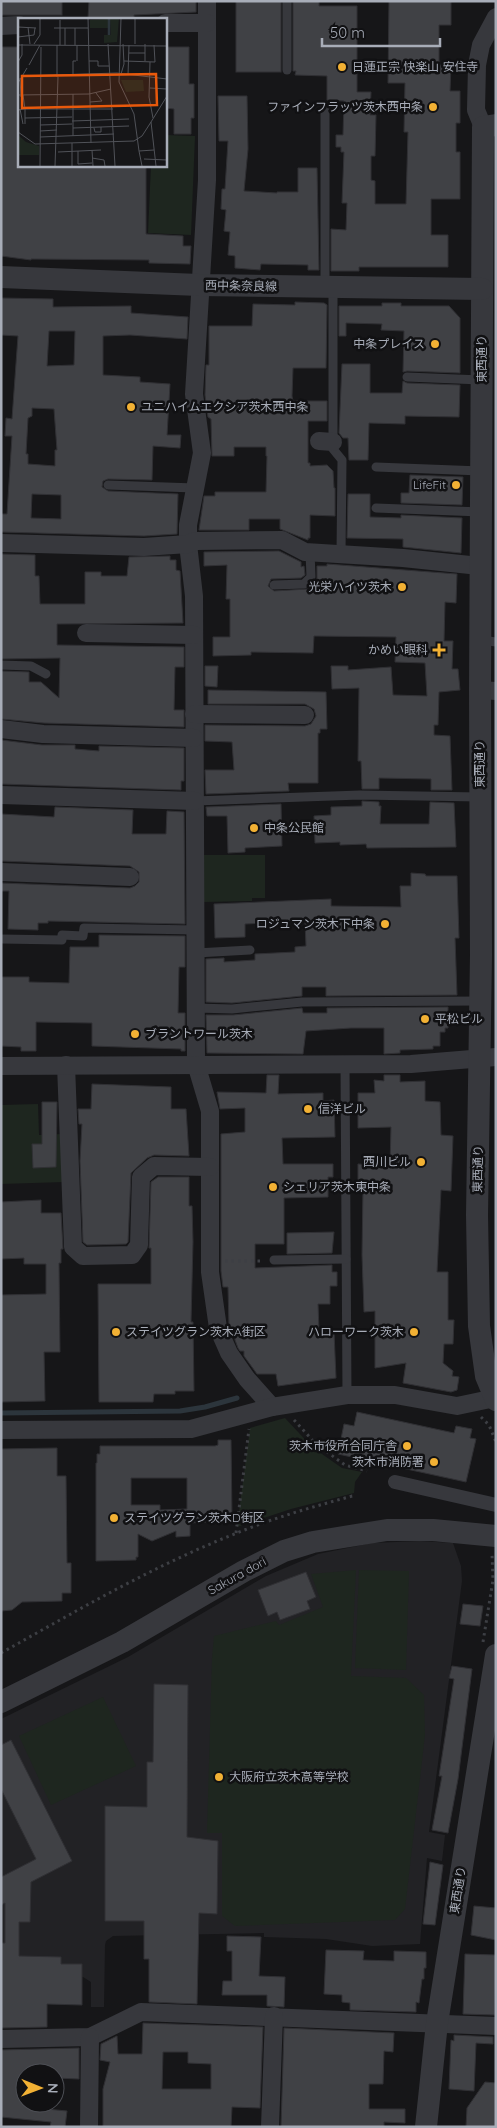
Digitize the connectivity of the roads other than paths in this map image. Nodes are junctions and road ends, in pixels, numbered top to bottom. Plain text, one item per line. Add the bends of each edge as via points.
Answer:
1 (207, 1) edge
2 (287, 1) edge
3 (207, 22) junction
4 (166, 23) edge
5 (495, 24) edge
6 (18, 25) edge
7 (1, 26) edge
8 (287, 70) dead end
9 (325, 106) dead end
10 (489, 126) edge
11 (1, 277) edge
12 (200, 285) junction
13 (329, 287) junction
14 (489, 293) edge
15 (407, 377) dead end
16 (482, 380) junction
17 (376, 467) dead end
18 (482, 471) junction
19 (108, 485) dead end
20 (195, 488) junction
21 (376, 508) dead end
22 (481, 512) junction
23 (1, 543) edge
24 (188, 544) junction
25 (310, 552) junction
26 (341, 554) junction
27 (482, 557) edge
28 (274, 585) dead end
29 (86, 633) dead end
30 (194, 635) junction
31 (488, 641) edge
32 (1, 665) edge
33 (46, 674) dead end
34 (488, 690) edge
35 (194, 714) junction
36 (305, 715) dead end
37 (1, 729) edge
38 (194, 738) junction
39 (1, 795) edge
40 (195, 801) junction
41 (485, 801) edge
42 (1, 872) edge
43 (130, 877) dead end
44 (196, 930) junction
45 (1, 939) edge
46 (250, 950) dead end
47 (196, 952) junction
48 (480, 1001) junction
49 (196, 1008) junction
50 (487, 1058) edge
51 (196, 1064) junction
52 (345, 1064) junction
53 (66, 1065) junction
54 (1, 1066) edge
55 (210, 1167) junction
56 (346, 1259) junction
57 (274, 1260) road end
58 (347, 1395) junction
59 (491, 1401) edge
60 (272, 1408) junction
61 (1, 1430) edge
62 (395, 1482) dead end
63 (496, 1505) edge
64 (494, 1550) edge
65 (496, 1655) edge
66 (493, 1687) edge
67 (1, 1702) edge
68 (274, 2016) junction
69 (437, 2023) junction
70 (496, 2026) edge
71 (90, 2038) junction
72 (1, 2039) edge
73 (89, 2127) edge
74 (270, 2127) edge
75 (426, 2127) edge

1 - 3 street
2 - 8 lane
3 - 4 street
3 - 12 street via 207,180
5 - 10 street via 481,45 477,65 476,110
6 - 7 street
9 - 13 lane
10 - 14 street, 東西通り
11 - 12 street, 西中条奈良線
12 - 13 street, 西中条奈良線
12 - 20 street via 194,394 202,453
13 - 14 street, 西中条奈良線
13 - 26 lane via 326,442 342,460
14 - 16 street, 東西通り
15 - 16 lane
16 - 18 street, 東西通り
17 - 18 lane
18 - 22 street, 東西通り
19 - 20 lane
20 - 24 street
21 - 22 lane
22 - 27 street, 東西通り
23 - 24 street via 144,547
24 - 25 street via 196,541 282,540
24 - 30 street via 194,596
25 - 26 street
25 - 28 lane via 311,577 304,584
26 - 27 street
27 - 31 street, 東西通り
29 - 30 street
30 - 35 street
31 - 34 street, 東西通り
32 - 33 lane via 31,666
34 - 41 street, 東西通り
35 - 36 street
35 - 38 street
37 - 38 street via 43,734
38 - 40 street
39 - 40 street
40 - 41 lane via 360,795
40 - 44 street
41 - 48 street, 東西通り via 484,959
42 - 43 street
44 - 45 lane via 84,928 83,936 62,935 62,940
44 - 47 street
46 - 47 lane
47 - 49 street
48 - 49 lane via 302,1002 232,1009
48 - 50 street, 東西通り
49 - 51 street
50 - 52 street via 411,1064
50 - 59 street, 東西通り via 477,1215 479,1326
51 - 52 street
51 - 53 street
51 - 55 street via 210,1111
52 - 56 lane
53 - 54 street
53 - 55 street via 73,1247 83,1256 132,1255 139,1245 141,1177 154,1166
55 - 60 street via 211,1261 218,1328 234,1360
56 - 57 lane
56 - 58 lane
58 - 59 street via 395,1395 457,1406
58 - 60 street
60 - 61 street via 191,1429
62 - 63 street
64 - 67 street, Sakura dori via 433,1530 387,1530 313,1542 284,1551 244,1571 122,1642
65 - 66 street, 東西通り
66 - 69 street, 東西通り
68 - 69 street
68 - 71 street via 141,2012
68 - 74 street
69 - 70 street
69 - 75 street, 東西通り
71 - 72 street
71 - 73 street

